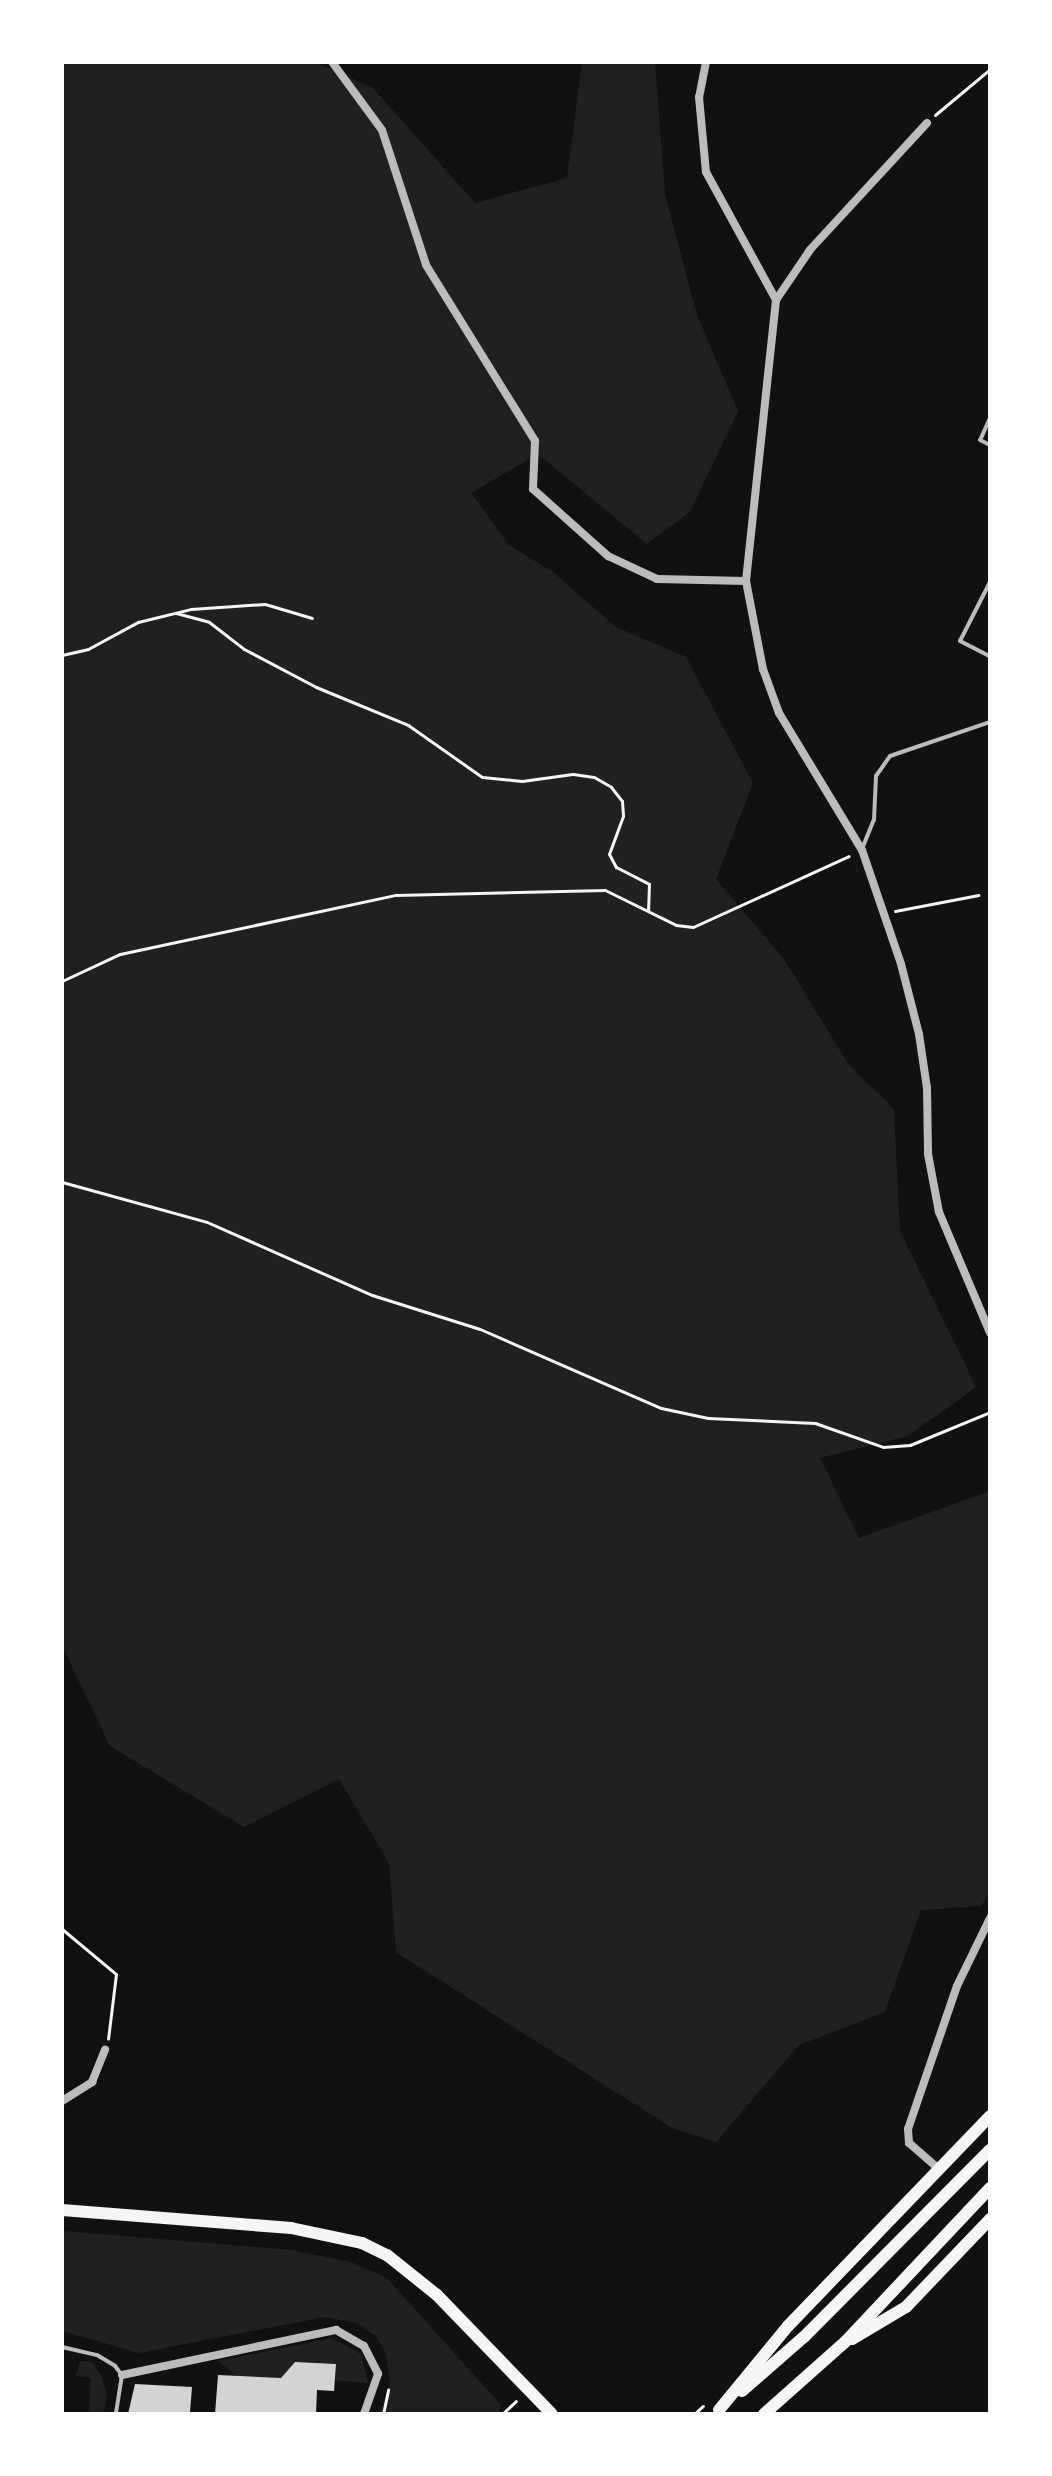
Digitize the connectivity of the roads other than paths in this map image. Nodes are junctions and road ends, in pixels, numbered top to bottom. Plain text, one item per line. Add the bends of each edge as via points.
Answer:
1 (332, 62) edge
2 (706, 62) edge
3 (927, 123) road end
4 (776, 300) junction
5 (990, 418) edge
6 (990, 445) edge
7 (746, 581) junction
8 (990, 582) edge
9 (990, 656) edge
10 (990, 722) edge
11 (862, 850) junction
12 (990, 1333) edge
13 (990, 1918) edge
14 (105, 2050) road end
15 (62, 2101) edge
16 (990, 2116) edge
17 (990, 2150) edge
18 (940, 2170) junction
19 (990, 2188) edge
20 (62, 2210) edge
21 (990, 2219) edge
22 (845, 2342) junction
23 (62, 2347) edge
24 (122, 2375) junction
25 (717, 2412) edge
26 (116, 2414) edge
27 (364, 2414) edge
28 (552, 2414) edge
29 (764, 2414) edge

1 - 7 street via 382,130 426,265 535,441 533,489 608,556 657,579
2 - 4 street via 699,97 706,172
3 - 4 street via 810,250
4 - 7 street
5 - 6 lane via 980,440
7 - 11 street via 763,669 779,713
8 - 9 lane via 960,641
10 - 11 lane via 890,756 876,776 874,820
11 - 12 street via 919,1034 939,1212
13 - 18 street via 957,1986 908,2129 909,2143
14 - 15 street via 92,2082
16 - 18 main road
17 - 25 main road via 804,2337
18 - 25 main road via 788,2326
19 - 22 main road
20 - 28 main road via 291,2228 362,2243 437,2295
21 - 22 main road via 906,2307
22 - 29 main road
23 - 24 lane via 97,2355
24 - 26 lane
24 - 27 street via 336,2330 364,2346 378,2374

